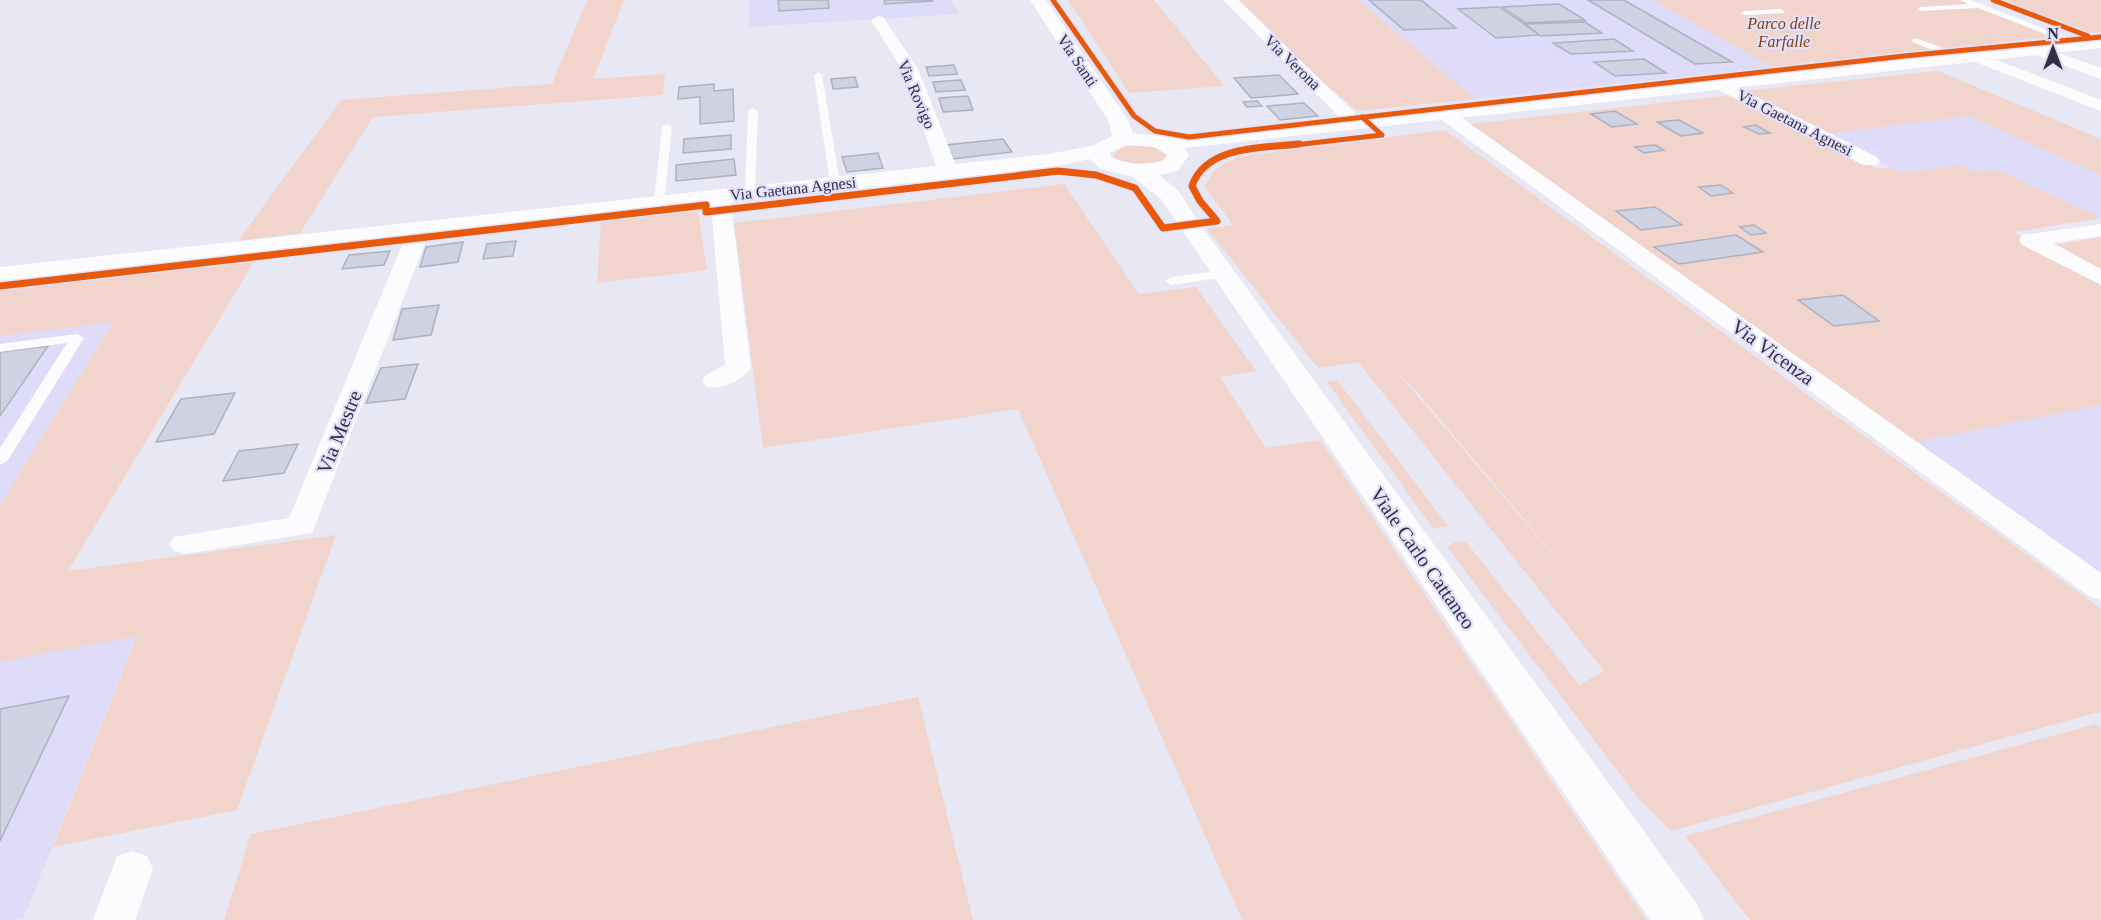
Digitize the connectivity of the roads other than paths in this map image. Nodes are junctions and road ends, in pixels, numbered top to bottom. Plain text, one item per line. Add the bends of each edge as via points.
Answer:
1 (1038, 0) edge
2 (1230, 0) edge
3 (1964, 0) edge
4 (1979, 6) junction
5 (1921, 9) dead end
6 (1782, 11) dead end
7 (1745, 13) dead end
8 (878, 21) dead end
9 (1916, 40) dead end
10 (2092, 44) edge
11 (2036, 51) junction
12 (1945, 52) dead end
13 (1976, 57) junction
14 (2101, 74) edge
15 (818, 75) dead end
16 (1721, 84) junction
17 (2101, 106) edge
18 (753, 111) dead end
19 (1445, 114) junction
20 (1357, 124) junction
21 (667, 127) dead end
22 (1129, 133) junction
23 (1106, 159) junction
24 (1870, 161) dead end
25 (1171, 165) junction
26 (948, 171) junction
27 (1139, 171) joint
28 (835, 183) junction
29 (750, 193) junction
30 (720, 195) junction
31 (659, 202) junction
32 (420, 228) junction
33 (2101, 230) edge
34 (1223, 274) junction
35 (0, 275) edge
36 (2101, 278) edge
37 (1171, 281) dead end
38 (0, 348) edge
39 (715, 381) dead end
40 (0, 460) edge
41 (185, 544) dead end
42 (2101, 589) edge
43 (132, 869) dead end
44 (114, 920) edge
45 (1679, 920) edge

1 - 22 street, Via Santi
2 - 20 street, Via Verona
3 - 4 lane
4 - 5 lane
4 - 10 lane
6 - 7 lane
8 - 26 street, Via Rovigo via 910,69
9 - 12 lane
10 - 11 street, Via Gaetana Agnesi
11 - 13 street, Via Gaetana Agnesi
11 - 14 street
13 - 16 street, Via Gaetana Agnesi
13 - 17 street
15 - 28 lane
16 - 19 street, Via Gaetana Agnesi
16 - 24 street, Via Gaetana Agnesi
18 - 29 lane
19 - 20 street, Via Gaetana Agnesi
19 - 42 street, Via Vicenza
20 - 25 street, Via Gaetana Agnesi via 1208,141
21 - 31 lane
22 - 23 street via 1108,144
22 - 25 street
23 - 26 street, Via Gaetana Agnesi
23 - 27 street, Via Gaetana Agnesi
25 - 27 street, Viale Carlo Cattaneo
25 - 34 street, Viale Carlo Cattaneo
26 - 28 street, Via Gaetana Agnesi
28 - 29 street, Via Gaetana Agnesi
29 - 30 street, Via Gaetana Agnesi
30 - 31 street, Via Gaetana Agnesi
30 - 39 street via 738,368
31 - 32 street, Via Gaetana Agnesi
32 - 35 street, Via Gaetana Agnesi
32 - 41 street, Via Mestre via 301,526
33 - 36 street via 2030,240
34 - 37 lane
34 - 45 street, Viale Carlo Cattaneo
38 - 40 lane via 77,338
43 - 44 street

